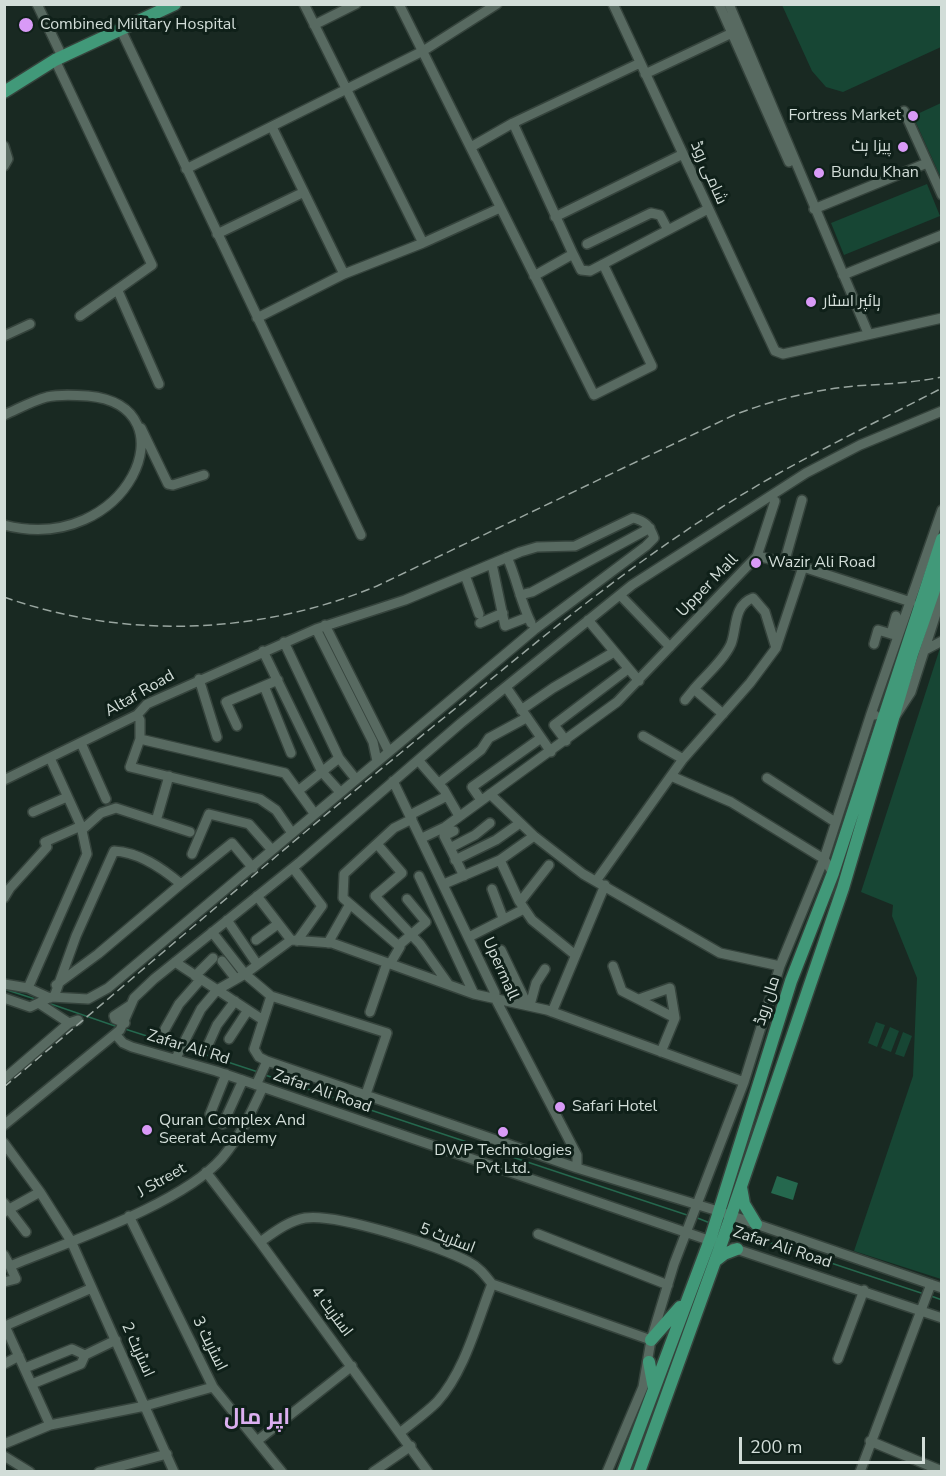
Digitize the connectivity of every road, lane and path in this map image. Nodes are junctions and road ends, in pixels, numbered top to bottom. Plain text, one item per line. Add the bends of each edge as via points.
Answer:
1 (37, 4) edge
2 (156, 4) edge
3 (175, 4) edge
4 (304, 4) edge
5 (356, 4) edge
6 (399, 4) edge
7 (497, 4) edge
8 (613, 4) edge
9 (719, 4) edge
10 (729, 4) edge
11 (314, 25) junction
12 (121, 30) junction
13 (732, 33) junction
14 (423, 51) junction
15 (746, 54) junction
16 (57, 55) junction
17 (640, 63) junction
18 (645, 74) junction
19 (4, 82) edge
20 (347, 90) junction
21 (4, 92) edge
22 (904, 111) dead end
23 (513, 123) junction
24 (272, 127) junction
25 (4, 146) edge
26 (471, 147) junction
27 (683, 154) junction
28 (927, 163) junction
29 (4, 166) edge
30 (186, 169) junction
31 (304, 192) junction
32 (942, 195) edge
33 (500, 208) junction
34 (708, 209) junction
35 (814, 209) junction
36 (555, 217) junction
37 (668, 230) junction
38 (217, 234) junction
39 (942, 234) edge
40 (423, 243) junction
41 (587, 244) dead end
42 (573, 254) junction
43 (603, 264) junction
44 (344, 274) junction
45 (843, 275) junction
46 (534, 276) junction
47 (118, 291) junction
48 (80, 316) dead end
49 (257, 318) junction
50 (942, 318) edge
51 (30, 324) dead end
52 (868, 333) junction
53 (4, 336) edge
54 (159, 384) dead end
55 (942, 411) edge
56 (4, 415) edge
57 (132, 418) junction
58 (204, 475) dead end
59 (802, 500) dead end
60 (775, 501) dead end
61 (942, 510) edge
62 (4, 525) edge
63 (650, 528) junction
64 (361, 535) dead end
65 (942, 539) edge
66 (757, 556) junction
67 (507, 557) junction
68 (785, 560) junction
69 (492, 564) junction
70 (803, 567) junction
71 (942, 567) edge
72 (465, 575) junction
73 (520, 595) junction
74 (620, 595) junction
75 (942, 595) edge
76 (911, 602) junction
77 (503, 613) junction
78 (896, 616) dead end
79 (528, 617) junction
80 (588, 620) junction
81 (321, 627) junction
82 (534, 630) junction
83 (895, 635) junction
84 (942, 641) edge
85 (284, 642) junction
86 (874, 644) dead end
87 (670, 647) junction
88 (776, 648) junction
89 (925, 650) junction
90 (263, 651) junction
91 (614, 652) junction
92 (908, 652) junction
93 (628, 669) junction
94 (199, 679) junction
95 (278, 680) junction
96 (639, 681) junction
97 (264, 686) junction
98 (506, 687) junction
99 (694, 689) junction
100 (685, 700) dead end
101 (524, 714) junction
102 (723, 714) junction
103 (137, 715) junction
104 (883, 716) junction
105 (237, 726) dead end
106 (643, 736) dead end
107 (217, 737) dead end
108 (541, 738) junction
109 (140, 739) junction
110 (566, 741) junction
111 (81, 743) junction
112 (392, 749) junction
113 (551, 752) junction
114 (291, 753) dead end
115 (50, 758) junction
116 (339, 758) junction
117 (683, 759) junction
118 (418, 760) junction
119 (377, 761) junction
120 (322, 772) junction
121 (169, 776) junction
122 (671, 776) junction
123 (355, 778) junction
124 (767, 778) dead end
125 (4, 780) edge
126 (393, 781) junction
127 (439, 783) junction
128 (298, 791) junction
129 (340, 792) junction
130 (490, 794) junction
131 (447, 796) junction
132 (67, 797) junction
133 (106, 799) dead end
134 (481, 800) junction
135 (33, 812) dead end
136 (315, 813) junction
137 (459, 816) junction
138 (411, 817) junction
139 (156, 821) junction
140 (835, 822) junction
141 (490, 823) dead end
142 (520, 823) junction
143 (81, 828) junction
144 (454, 831) dead end
145 (190, 832) dead end
146 (292, 833) junction
147 (534, 836) junction
148 (422, 838) junction
149 (377, 844) junction
150 (450, 848) junction
151 (272, 850) junction
152 (192, 854) dead end
153 (838, 855) junction
154 (824, 859) junction
155 (455, 860) junction
156 (500, 860) junction
157 (549, 865) dead end
158 (253, 868) junction
159 (293, 868) junction
160 (833, 873) junction
161 (419, 876) dead end
162 (464, 876) junction
163 (600, 883) junction
164 (181, 884) junction
165 (444, 884) junction
166 (492, 889) dead end
167 (258, 896) junction
168 (4, 898) edge
169 (407, 900) dead end
170 (350, 904) junction
171 (522, 906) junction
172 (503, 918) junction
173 (227, 920) junction
174 (278, 924) junction
175 (212, 932) junction
176 (410, 935) junction
177 (469, 937) junction
178 (256, 940) dead end
179 (294, 940) junction
180 (328, 943) junction
181 (398, 945) junction
182 (501, 950) dead end
183 (574, 954) junction
184 (175, 962) junction
185 (388, 963) junction
186 (257, 964) junction
187 (613, 966) dead end
188 (780, 966) junction
189 (545, 969) dead end
190 (245, 974) junction
191 (198, 977) junction
192 (236, 979) junction
193 (4, 984) edge
194 (449, 985) junction
195 (56, 986) junction
196 (28, 988) junction
197 (217, 990) junction
198 (474, 994) junction
199 (271, 996) junction
200 (4, 998) edge
201 (495, 999) junction
202 (639, 999) junction
203 (47, 1000) junction
204 (235, 1001) junction
205 (527, 1005) junction
206 (248, 1010) junction
207 (370, 1012) dead end
208 (552, 1012) junction
209 (675, 1018) junction
210 (263, 1020) junction
211 (121, 1028) junction
212 (165, 1029) dead end
213 (229, 1039) dead end
214 (208, 1045) dead end
215 (661, 1052) junction
216 (178, 1054) junction
217 (265, 1063) junction
218 (226, 1074) junction
219 (4, 1079) edge
220 (243, 1080) junction
221 (744, 1082) junction
222 (259, 1083) junction
223 (366, 1095) junction
224 (210, 1114) dead end
225 (223, 1124) dead end
226 (4, 1125) edge
227 (722, 1142) junction
228 (4, 1143) edge
229 (738, 1146) junction
230 (577, 1168) junction
231 (206, 1172) junction
232 (741, 1186) junction
233 (40, 1191) junction
234 (695, 1207) junction
235 (6, 1208) edge
236 (129, 1216) junction
237 (723, 1217) junction
238 (756, 1224) junction
239 (687, 1231) junction
240 (26, 1232) dead end
241 (538, 1234) dead end
242 (716, 1240) junction
243 (70, 1241) junction
244 (260, 1242) junction
245 (737, 1249) junction
246 (4, 1255) edge
247 (715, 1262) junction
248 (10, 1266) junction
249 (4, 1282) edge
250 (492, 1284) junction
251 (668, 1285) junction
252 (930, 1287) junction
253 (942, 1287) edge
254 (92, 1288) junction
255 (864, 1290) junction
256 (685, 1301) junction
257 (921, 1307) junction
258 (942, 1318) edge
259 (5, 1329) edge
260 (116, 1340) junction
261 (651, 1340) junction
262 (85, 1355) junction
263 (19, 1356) junction
264 (838, 1359) dead end
265 (649, 1362) junction
266 (4, 1364) edge
267 (352, 1366) junction
268 (25, 1368) junction
269 (32, 1384) junction
270 (213, 1387) junction
271 (654, 1390) junction
272 (145, 1406) junction
273 (50, 1425) junction
274 (401, 1432) junction
275 (257, 1441) junction
276 (870, 1441) junction
277 (4, 1444) edge
278 (411, 1446) junction
279 (167, 1454) junction
280 (4, 1456) edge
281 (942, 1471) edge
282 (30, 1472) edge
283 (99, 1472) edge
284 (174, 1472) edge
285 (282, 1472) edge
286 (373, 1472) edge
287 (428, 1472) edge
288 (607, 1472) edge
289 (624, 1472) edge
290 (639, 1472) edge
291 (860, 1472) edge

1 - 16 street
2 - 16 main road
3 - 12 main road
4 - 11 street
5 - 11 street
6 - 14 street
7 - 14 street
8 - 17 street, شامی روڈ
9 - 13 street
10 - 15 street
11 - 20 street
12 - 16 main road
12 - 30 street
13 - 15 street
13 - 18 street
14 - 20 street
14 - 26 street
15 - 35 street via 792,148
16 - 19 main road
16 - 21 main road
16 - 47 street via 152,266
17 - 18 street, شامی روڈ
17 - 23 street
18 - 27 street, شامی روڈ
20 - 24 street
20 - 40 street
22 - 28 street
23 - 26 street
23 - 36 street
24 - 30 street
24 - 31 street
25 - 29 street via 8,159
26 - 33 street
27 - 34 street, شامی روڈ
27 - 36 street
28 - 32 street
28 - 35 street
30 - 38 street
31 - 38 street
31 - 44 street
33 - 40 street
33 - 46 street
34 - 37 street
34 - 52 street, شامی روڈ via 777,353
35 - 45 street
36 - 42 street
37 - 41 street via 660,216 651,213
37 - 43 street
38 - 49 street
39 - 45 street
40 - 44 street
42 - 43 street via 583,272
42 - 46 street
43 - 46 street via 652,366 594,395
44 - 49 street
45 - 52 street
47 - 48 street
47 - 54 street
49 - 64 street
50 - 52 street
51 - 53 street
55 - 74 street via 860,445 806,473
56 - 57 street via 42,399 74,395 108,400
57 - 58 street via 148,440 168,484
57 - 62 street via 140,435 140,463 130,483 113,502 64,528 37,531
59 - 68 street
60 - 66 street
61 - 76 street
63 - 67 street, Altaf Road via 633,518 575,546 537,548
63 - 73 street
63 - 82 street via 654,538 646,546
65 - 92 main road, مال روڈ
66 - 68 street, Upper Mall
66 - 87 street, Upper Mall
67 - 69 street, Altaf Road
67 - 73 street
68 - 70 street, Upper Mall
69 - 72 street, Altaf Road
69 - 77 street
70 - 76 street, Upper Mall
70 - 88 street
71 - 92 main road, مال روڈ
72 - 77 street via 480,619
72 - 81 street, Altaf Road via 405,600
73 - 79 street
74 - 80 street
74 - 87 street
75 - 89 street
76 - 83 street
77 - 79 street via 505,626
78 - 83 street
79 - 82 street
80 - 91 street
80 - 98 street
81 - 85 street, Altaf Road
81 - 112 street
81 - 119 street via 373,742
82 - 112 street
83 - 86 street via 878,630
83 - 104 street
84 - 89 street
85 - 90 street, Altaf Road
85 - 116 street
87 - 96 street, Upper Mall
88 - 99 street via 765,612 750,598 734,621 731,644
88 - 102 street
89 - 104 street via 911,692
90 - 94 street, Altaf Road
90 - 95 street
91 - 93 street
91 - 101 street via 553,688
92 - 104 main road, مال روڈ
93 - 96 street
93 - 110 street via 554,725
94 - 103 street, Altaf Road via 147,704
94 - 107 street
95 - 97 street
95 - 120 street
96 - 110 street, Upper Mall
97 - 105 street via 226,702
97 - 114 street
98 - 101 street
98 - 118 street
99 - 100 street
99 - 102 street
101 - 108 street
101 - 127 street via 489,738 481,750
102 - 117 street
103 - 109 street
103 - 111 street, Altaf Road
104 - 140 street
104 - 153 main road, مال روڈ
104 - 232 main road, مال روڈ via 843,888
106 - 117 street
108 - 113 street
108 - 134 street via 472,787
109 - 121 street via 130,767
109 - 128 street via 285,773
110 - 113 street, Upper Mall
111 - 115 street, Altaf Road
111 - 133 street
112 - 119 street
113 - 130 street, Upper Mall
115 - 125 street, Altaf Road
115 - 132 street
116 - 120 street
116 - 123 street
117 - 122 street
118 - 126 street
118 - 127 street
119 - 123 street
120 - 128 street
120 - 129 street
121 - 139 street
121 - 146 street via 260,799 276,810
122 - 154 street via 731,802
122 - 163 street
123 - 129 street
124 - 140 street
126 - 138 street, Upermall
126 - 159 street
127 - 131 street
128 - 136 street
129 - 136 street
130 - 134 street, Upper Mall
130 - 142 street
131 - 137 street
131 - 138 street
132 - 135 street
132 - 143 street
134 - 137 street, Upper Mall
136 - 146 street
137 - 148 street, Upper Mall
138 - 148 street, Upermall
138 - 149 street
139 - 143 street via 116,808 101,813
139 - 145 street
140 - 154 street
141 - 150 street
142 - 147 street
142 - 155 street
143 - 168 street via 45,842 47,847
143 - 196 street via 87,854
144 - 150 street via 444,836
146 - 151 street
147 - 156 street
147 - 163 street
148 - 165 street, Upermall
149 - 170 street via 344,874 343,898
149 - 176 street via 402,873 375,896
150 - 155 street
151 - 152 street via 249,824 210,814
151 - 158 street
153 - 154 street
153 - 160 main road, مال روڈ
154 - 160 street
154 - 188 street
155 - 162 street
156 - 162 street
156 - 171 street
157 - 171 street
158 - 164 street via 232,843
158 - 203 street via 102,993 81,1000
159 - 167 street
159 - 179 street via 322,906
160 - 229 main road, مال روڈ via 791,981
161 - 198 street
162 - 165 street
163 - 183 street
163 - 188 street via 720,953
164 - 195 street
164 - 195 street via 162,868 114,851
165 - 177 street, Upermall
166 - 172 street
167 - 173 street
167 - 174 street
169 - 176 street via 426,922
170 - 180 street
170 - 181 street
171 - 172 street
171 - 183 street via 532,920
172 - 177 street
173 - 175 street
173 - 186 street
174 - 178 street
174 - 179 street
175 - 184 street
175 - 190 street
176 - 181 street
176 - 194 street
177 - 201 street, Upermall
179 - 180 street
179 - 186 street
180 - 185 street
181 - 185 street
182 - 205 street
183 - 208 street
184 - 191 street
184 - 211 street via 142,989 129,1006
185 - 194 street
185 - 207 street
186 - 190 street
187 - 202 street via 622,991
188 - 221 street
189 - 205 street
190 - 192 street
190 - 199 street
191 - 192 street via 217,959
191 - 197 street
191 - 212 street
192 - 197 street
193 - 196 street
194 - 198 street
195 - 203 street
196 - 203 street
197 - 204 street
197 - 216 street via 201,1009
198 - 201 street
199 - 210 street
199 - 223 street via 387,1034
200 - 203 street via 30,1007
201 - 205 street
201 - 230 street, Upermall via 577,1155
202 - 209 street
202 - 209 street via 670,988
203 - 219 street via 74,1022
204 - 206 street
204 - 214 street
205 - 208 street
206 - 210 street
206 - 213 street
208 - 215 street
209 - 215 street
210 - 217 street via 254,1050
211 - 216 street, Zafar Ali Rd via 123,1043
211 - 226 street
215 - 221 street
216 - 218 street, Zafar Ali Rd
217 - 222 street, Zafar Ali Road
217 - 223 street, Zafar Ali Road
218 - 220 street, Zafar Ali Rd
218 - 224 street
220 - 222 street, Zafar Ali Rd
220 - 225 street
221 - 227 street
222 - 231 street, J Street via 241,1133
222 - 239 street, Zafar Ali Road
223 - 230 street, Zafar Ali Road
227 - 229 street
227 - 234 street
228 - 233 street, اسٹریٹ 2
229 - 237 main road, مال روڈ
230 - 234 street, Zafar Ali Road
231 - 236 street, J Street
231 - 244 street, اسٹریٹ 4
232 - 237 main road, مال روڈ
232 - 238 main road via 744,1204
233 - 235 street
233 - 243 street, اسٹریٹ 2
234 - 237 street, Zafar Ali Road
234 - 239 street
235 - 240 street
236 - 243 street, J Street
236 - 270 street, اسٹریٹ 3
237 - 238 street, Zafar Ali Road
237 - 242 main road, مال روڈ
238 - 252 street, Zafar Ali Road
239 - 242 street, Zafar Ali Road
239 - 251 street
241 - 251 street
242 - 245 street, Zafar Ali Road
242 - 247 main road, مال روڈ
242 - 256 main road, مال روڈ
243 - 248 street, J Street
243 - 254 street, اسٹریٹ 2
244 - 250 street, اسٹریٹ 5 via 305,1218 344,1222 444,1250 476,1266
244 - 267 street, اسٹریٹ 4
245 - 247 main road
245 - 255 street, Zafar Ali Road
246 - 248 street
247 - 290 main road, مال روڈ
248 - 249 street via 16,1279
250 - 261 street, اسٹریٹ 5
250 - 274 street via 446,1391
251 - 261 street
252 - 253 street, Zafar Ali Road
252 - 257 street
254 - 259 street
254 - 260 street, اسٹریٹ 2
255 - 257 street, Zafar Ali Road
255 - 264 street
256 - 261 main road
256 - 271 main road, مال روڈ
257 - 258 street, Zafar Ali Road
257 - 276 street
259 - 263 street
260 - 262 street
260 - 272 street, اسٹریٹ 2
261 - 265 street
262 - 268 street via 72,1349
262 - 269 street via 81,1364
263 - 266 street
263 - 268 street
265 - 271 main road
265 - 288 street via 643,1387
267 - 274 street, اسٹریٹ 4
267 - 275 street
268 - 269 street
269 - 273 street
270 - 272 street
270 - 275 street, اسٹریٹ 3
271 - 289 main road, مال روڈ
272 - 273 street
272 - 279 street, اسٹریٹ 2
273 - 277 street
274 - 278 street, اسٹریٹ 4
275 - 285 street, اسٹریٹ 3
276 - 281 street
276 - 291 street
278 - 286 street
278 - 287 street, اسٹریٹ 4
279 - 283 street
279 - 284 street, اسٹریٹ 2
280 - 282 street

